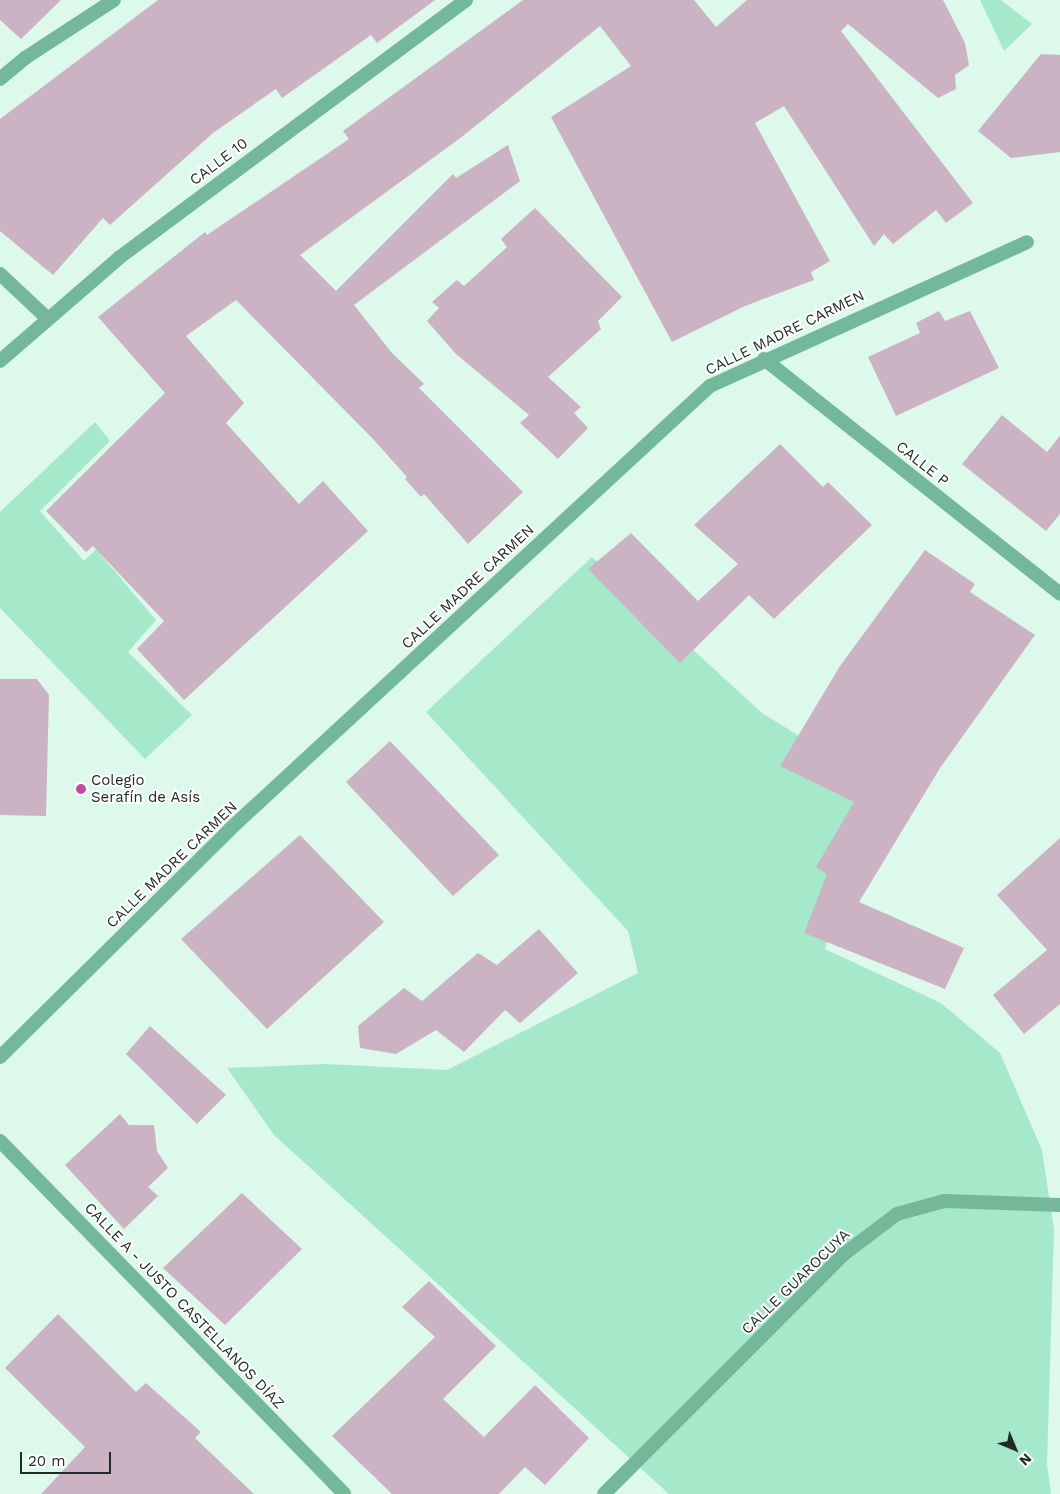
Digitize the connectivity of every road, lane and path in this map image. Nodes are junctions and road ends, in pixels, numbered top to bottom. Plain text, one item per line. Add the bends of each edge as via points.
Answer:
1 (114, 0) edge
2 (466, 0) edge
3 (0, 79) edge
4 (1027, 242) dead end
5 (0, 274) edge
6 (46, 317) junction
7 (764, 359) junction
8 (0, 361) edge
9 (1060, 594) edge
10 (0, 1058) edge
11 (0, 1141) edge
12 (1060, 1205) edge
13 (344, 1494) edge
14 (604, 1494) edge

1 - 3 street via 25,58
2 - 6 street, CALLE 10 via 183,210
4 - 7 street, CALLE MADRE CARMEN
5 - 6 street
6 - 8 street, CALLE 10
7 - 9 street, CALLE P
7 - 10 street, CALLE MADRE CARMEN via 703,392 228,830
11 - 13 street, CALLE A - JUSTO CASTELLANOS DÍAZ
12 - 14 street, CALLE GUAROCUYA via 944,1201 896,1214 844,1254

